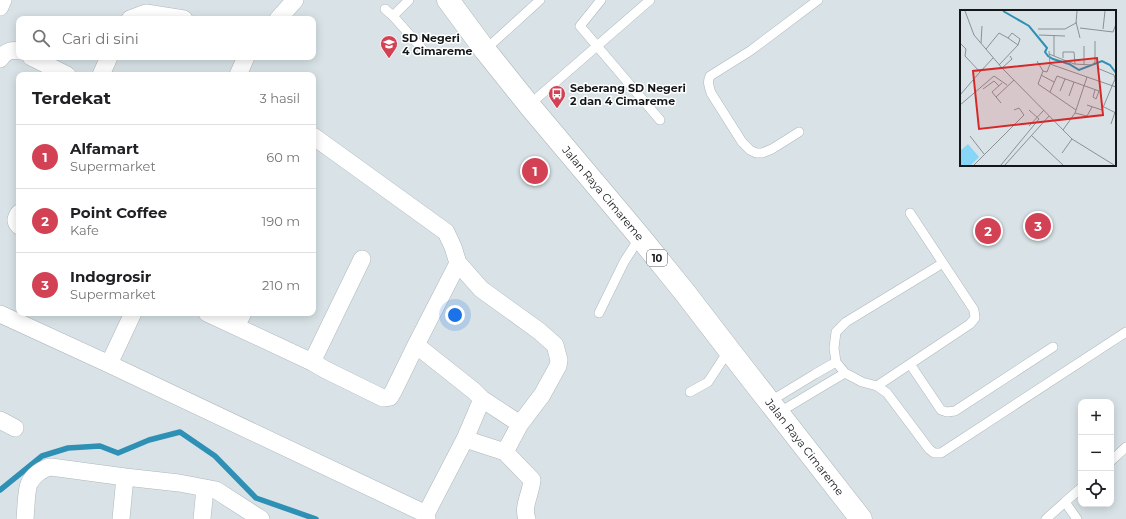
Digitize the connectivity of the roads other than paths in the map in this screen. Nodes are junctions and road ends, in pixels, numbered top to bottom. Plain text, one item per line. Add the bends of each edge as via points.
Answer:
1 (3, 0) edge
2 (295, 0) edge
3 (409, 0) edge
4 (448, 0) edge
5 (540, 0) edge
6 (601, 0) edge
7 (650, 0) edge
8 (818, 0) edge
9 (0, 8) edge
10 (385, 9) dead end
11 (138, 16) edge
12 (165, 16) edge
13 (281, 16) edge
14 (393, 16) junction
15 (597, 46) junction
16 (16, 50) edge
17 (485, 50) junction
18 (424, 52) dead end
19 (0, 58) edge
20 (37, 60) edge
21 (108, 60) edge
22 (245, 60) edge
23 (61, 72) edge
24 (102, 72) edge
25 (239, 72) edge
26 (529, 105) junction
27 (660, 120) dead end
28 (799, 132) dead end
29 (316, 138) edge
30 (910, 213) dead end
31 (640, 237) junction
32 (362, 259) dead end
33 (458, 263) junction
34 (943, 263) junction
35 (599, 313) dead end
36 (0, 314) edge
37 (132, 316) edge
38 (221, 316) edge
39 (240, 320) edge
40 (1126, 332) edge
41 (416, 345) junction
42 (1053, 347) dead end
43 (729, 350) junction
44 (312, 362) junction
45 (836, 362) junction
46 (109, 364) junction
47 (910, 364) junction
48 (845, 374) junction
49 (877, 386) junction
50 (690, 392) dead end
51 (482, 399) junction
52 (774, 408) junction
53 (0, 420) edge
54 (520, 424) junction
55 (15, 428) dead end
56 (465, 439) junction
57 (1126, 448) edge
58 (505, 452) junction
59 (1114, 458) edge
60 (125, 477) junction
61 (205, 488) junction
62 (1078, 491) edge
63 (1065, 502) junction
64 (426, 516) edge
65 (25, 519) edge
66 (121, 519) edge
67 (202, 519) edge
68 (261, 519) edge
69 (527, 519) edge
70 (862, 519) edge
71 (1046, 519) edge
72 (1077, 519) edge

1 - 9 street
2 - 13 street
3 - 14 lane
4 - 17 highway, Jalan Raya Cimareme / 10
5 - 17 lane
6 - 15 lane via 580,26
7 - 15 lane
8 - 28 lane via 708,79 710,93 750,150 762,153
10 - 14 lane
11 - 12 street via 146,13
14 - 18 lane
15 - 26 lane
15 - 27 lane
16 - 19 street via 9,51
17 - 26 highway, Jalan Raya Cimareme / 10
20 - 23 street
21 - 24 street
22 - 25 street
26 - 31 highway, Jalan Raya Cimareme / 10
29 - 33 street via 446,232
30 - 34 lane
31 - 35 lane via 624,262
31 - 43 highway, Jalan Raya Cimareme / 10
32 - 44 street
33 - 41 street
33 - 54 street via 481,289 556,345 560,360 558,366 542,395
34 - 45 lane via 846,322 836,332
34 - 47 lane via 974,310 975,318 970,324
36 - 46 street
37 - 46 street
38 - 39 street
39 - 44 street
40 - 49 lane via 941,453 934,453 929,449 887,393
41 - 44 street via 390,397 383,398
41 - 51 street
42 - 47 lane via 955,411 941,410
43 - 50 lane via 708,382
43 - 52 highway, Jalan Raya Cimareme / 10
45 - 48 lane
45 - 52 lane via 815,374
46 - 64 street
47 - 49 lane
48 - 49 lane
48 - 52 lane
51 - 54 street
51 - 56 street
52 - 70 highway, Jalan Raya Cimareme / 10
53 - 55 street
54 - 58 street
56 - 58 street
56 - 64 street
57 - 59 lane
58 - 69 street via 532,480 525,508
60 - 61 street
60 - 65 street via 47,468 29,484
60 - 66 street
61 - 67 street
61 - 68 street via 216,490
62 - 63 lane
63 - 71 lane
63 - 72 lane

